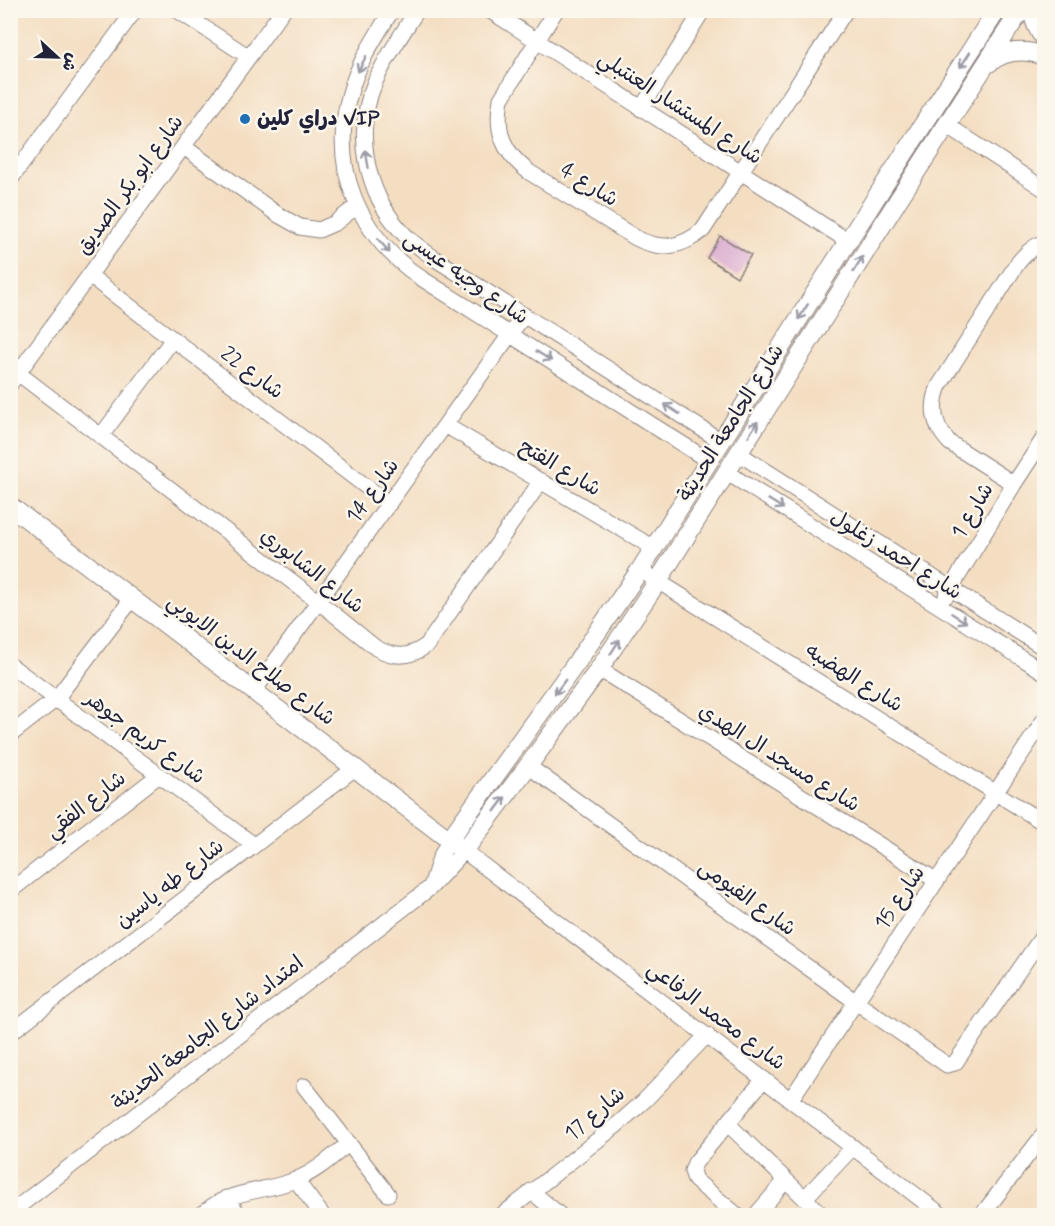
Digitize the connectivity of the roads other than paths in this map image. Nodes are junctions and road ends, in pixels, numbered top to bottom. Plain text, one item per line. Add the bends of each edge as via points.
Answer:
1 (135, 10) edge
2 (177, 10) edge
3 (283, 10) edge
4 (417, 10) edge
5 (489, 10) edge
6 (556, 10) edge
7 (703, 10) edge
8 (846, 10) edge
9 (997, 10) edge
10 (1021, 10) edge
11 (1032, 10) edge
12 (390, 11) edge
13 (408, 25) junction
14 (1044, 38) edge
15 (537, 41) junction
16 (1044, 56) edge
17 (249, 57) junction
18 (985, 66) junction
19 (641, 109) junction
20 (947, 125) junction
21 (184, 147) junction
22 (741, 172) junction
23 (10, 180) edge
24 (884, 185) junction
25 (1044, 189) edge
26 (900, 197) junction
27 (357, 206) junction
28 (848, 242) junction
29 (1044, 242) edge
30 (90, 276) junction
31 (524, 315) junction
32 (510, 335) junction
33 (173, 339) junction
34 (13, 374) edge
35 (446, 425) junction
36 (101, 436) junction
37 (1044, 438) edge
38 (721, 441) junction
39 (738, 453) junction
40 (709, 461) junction
41 (726, 472) junction
42 (541, 481) junction
43 (1014, 484) junction
44 (389, 504) junction
45 (10, 506) edge
46 (654, 548) junction
47 (640, 570) junction
48 (658, 581) junction
49 (951, 588) junction
50 (132, 598) junction
51 (319, 602) junction
52 (939, 606) junction
53 (1044, 648) edge
54 (10, 665) edge
55 (599, 669) junction
56 (1044, 672) edge
57 (254, 691) junction
58 (56, 699) junction
59 (1044, 720) edge
60 (10, 735) edge
61 (528, 766) junction
62 (355, 768) junction
63 (159, 776) junction
64 (996, 792) junction
65 (1044, 823) edge
66 (255, 845) junction
67 (457, 845) junction
68 (937, 881) junction
69 (10, 891) edge
70 (1044, 934) edge
71 (856, 1002) junction
72 (10, 1033) edge
73 (707, 1035) junction
74 (764, 1079) junction
75 (304, 1086) dead end
76 (791, 1099) junction
77 (727, 1123) junction
78 (1044, 1134) edge
79 (349, 1143) junction
80 (853, 1147) junction
81 (296, 1180) junction
82 (786, 1180) junction
83 (531, 1191) junction
84 (388, 1194) dead end
85 (226, 1198) junction
86 (805, 1198) junction
87 (10, 1213) edge
88 (201, 1215) edge
89 (240, 1215) edge
90 (323, 1215) edge
91 (501, 1215) edge
92 (561, 1215) edge
93 (738, 1215) edge
94 (755, 1215) edge
95 (823, 1215) edge
96 (943, 1215) edge
97 (981, 1215) edge

1 - 23 street
2 - 17 street
3 - 17 street, شارع ابو بكر الصديق
4 - 13 street, شارع وجيه عيسى
5 - 15 street, شارع المستشار العنتبلي
6 - 15 street, شارع 4
7 - 19 street
8 - 22 street, شارع 4
9 -> 24 street, شارع الجامعة الحديثة
10 - 18 street, شارع الجامعة الحديثة
11 - 14 street
12 - 13 street
12 -> 27 street, شارع وجيه عيسى via 357,73 346,110 346,168
31 -> 13 street, شارع وجيه عيسى via 434,258 403,233 372,181 365,142 369,102 384,65
15 - 19 street, شارع المستشار العنتبلي
15 - 22 street, شارع 4 via 501,99 499,113 501,134 509,153 529,172 636,238 670,246 703,230
16 - 18 street via 1018,51
17 - 21 street, شارع ابو بكر الصديق
18 - 20 street, شارع الجامعة الحديثة
19 - 22 street, شارع المستشار العنتبلي
20 - 25 street
20 - 26 street, شارع الجامعة الحديثة
21 - 27 street via 300,227 319,230
21 - 30 street, شارع ابو بكر الصديق
22 - 28 street, شارع المستشار العنتبلي
24 - 26 street
24 - 28 street, شارع الجامعة الحديثة
39 -> 26 street, شارع الجامعة الحديثة
27 -> 32 street, شارع وجيه عيسى via 377,239 405,267
28 -> 38 street, شارع الجامعة الحديثة
29 - 43 street via 1017,264 939,386 933,406 942,436
30 - 33 street, شارع 22
30 - 34 street, شارع ابو بكر الصديق
31 - 32 street, شارع 14
38 -> 31 street, شارع وجيه عيسى
32 - 35 street, شارع 14
32 -> 40 street, شارع وجيه عيسى
33 - 36 street
33 - 44 street, شارع 22
34 - 36 street, شارع الشابوري
35 - 42 street, شارع الفتح
35 - 44 street, شارع 14
36 - 51 street, شارع الشابوري
37 - 43 street, شارع 1
38 - 40 street, شارع الجامعة الحديثة
39 - 41 street, شارع الجامعة الحديثة
39 - 49 street, شارع احمد زغلول
40 - 46 street, شارع الجامعة الحديثة
41 - 48 street, شارع الجامعة الحديثة
41 -> 52 street, شارع احمد زغلول
42 - 46 street, شارع الفتح
42 - 51 street, شارع الشابوري via 427,645 418,652 386,654
43 - 49 street, شارع 1
44 - 51 street, شارع 14
45 - 50 street, شارع صلاح الدين الايوبي
46 - 47 street, شارع الجامعة الحديثة
47 - 48 street, شارع الهضبه
47 -> 67 street, شارع الجامعة الحديثة
55 -> 48 street, شارع الجامعة الحديثة
48 - 64 street, شارع الهضبه
49 - 52 street, شارع 1
49 - 53 street, شارع احمد زغلول
50 - 57 street, شارع صلاح الدين الايوبي
50 - 58 street
51 - 57 street, شارع 14
52 -> 56 street, شارع احمد زغلول
54 - 58 street, شارع كريم جوهر
55 - 61 street, شارع الجامعة الحديثة
55 - 68 street, شارع مسجد ال الهدي
57 - 62 street, شارع صلاح الدين الايوبي
58 - 60 street
58 - 63 street, شارع كريم جوهر
59 - 64 street, شارع 15
67 -> 61 street, شارع الجامعة الحديثة
61 - 71 street, شارع الفيومى
62 - 66 street, شارع طه ياسين
62 - 67 street, شارع صلاح الدين الايوبي
63 - 66 street, شارع كريم جوهر
63 - 69 street, شارع الفقي
64 - 65 street, شارع الهضبه
64 - 68 street, شارع 15
66 - 72 street, شارع طه ياسين
67 - 73 street, شارع محمد الرفاعي
67 - 87 street, امتداد شارع الجامعة الحديثة via 440,858 431,887
68 - 71 street, شارع 15
70 - 71 street, شارع الفيومى via 950,1065
71 - 76 street, شارع 15
73 - 74 street, شارع محمد الرفاعي
73 - 83 street, شارع 17 via 625,1118
74 - 76 street, شارع محمد الرفاعي
74 - 77 street
75 - 79 street
76 - 80 street, شارع محمد الرفاعي
77 - 82 street
77 - 93 street via 692,1171 695,1180
78 - 97 street
79 - 81 street
79 - 84 street
80 - 86 street
80 - 96 street, شارع محمد الرفاعي
81 - 85 street
81 - 90 street
82 - 86 street
82 - 94 street
83 - 91 street, شارع 17
83 - 92 street
85 - 88 street
85 - 89 street
86 - 95 street

